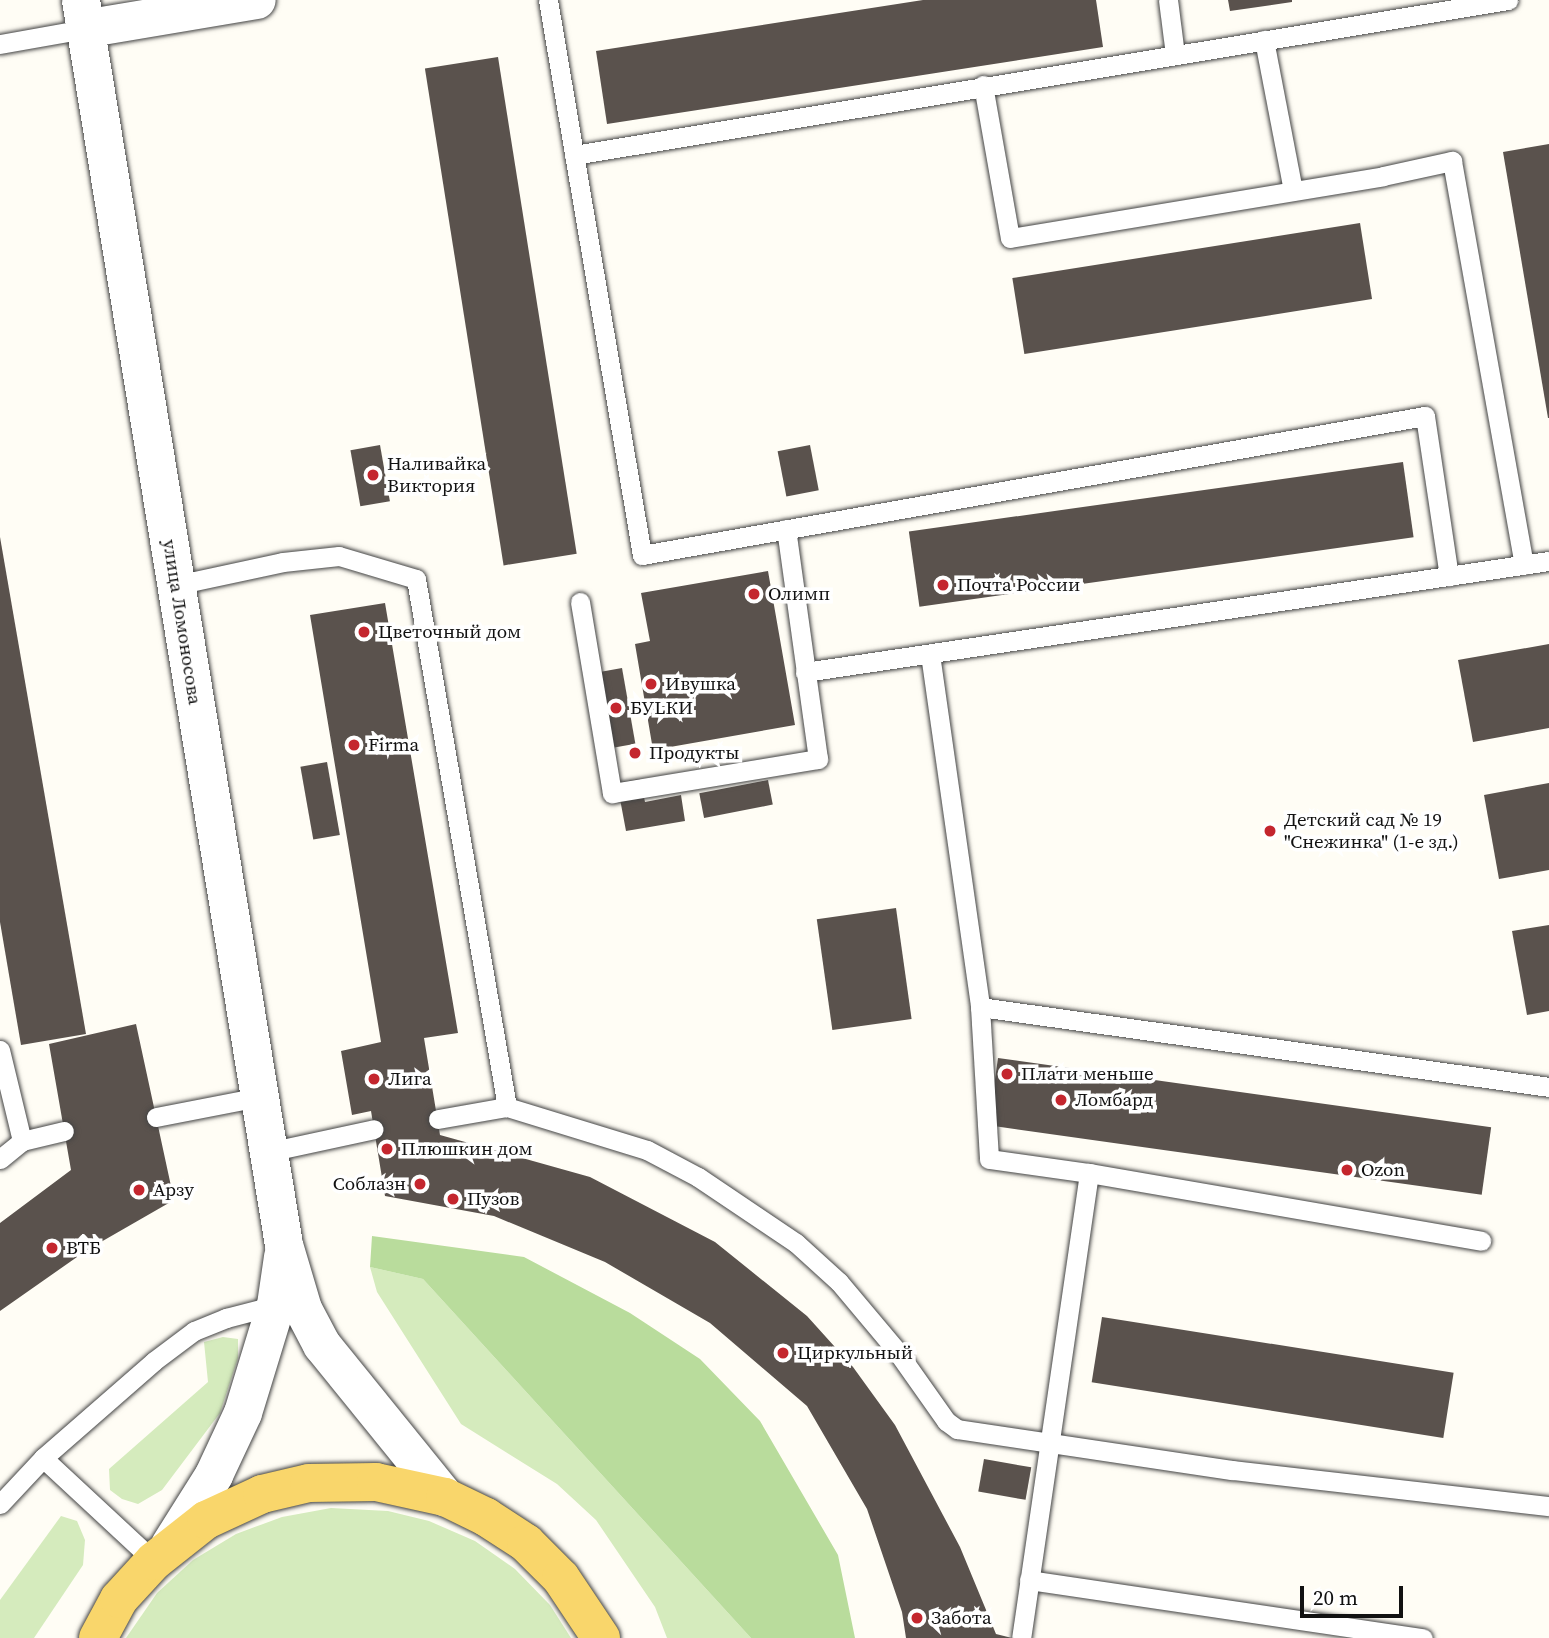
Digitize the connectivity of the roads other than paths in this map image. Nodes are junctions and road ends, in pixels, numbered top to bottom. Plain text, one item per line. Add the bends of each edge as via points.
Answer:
1 (257, 0) edge
2 (548, 0) edge
3 (1168, 0) edge
4 (1508, 0) edge
5 (83, 14) edge
6 (1264, 40) junction
7 (0, 44) edge
8 (1175, 55) junction
9 (983, 85) junction
10 (574, 155) junction
11 (1293, 190) junction
12 (786, 529) junction
13 (1549, 561) edge
14 (1524, 565) junction
15 (1449, 576) junction
16 (177, 584) junction
17 (580, 602) dead end
18 (930, 654) junction
19 (805, 672) junction
20 (980, 1007) junction
21 (0, 1049) edge
22 (1549, 1087) edge
23 (259, 1097) junction
24 (507, 1107) junction
25 (156, 1116) dead end
26 (438, 1119) dead end
27 (374, 1129) dead end
28 (64, 1131) dead end
29 (22, 1141) junction
30 (268, 1152) junction
31 (0, 1159) edge
32 (1089, 1173) junction
33 (1481, 1241) dead end
34 (284, 1245) junction
35 (276, 1305) junction
36 (1048, 1444) junction
37 (43, 1458) junction
38 (445, 1497) junction
39 (0, 1503) edge
40 (1549, 1506) edge
41 (162, 1553) junction
42 (1029, 1580) junction
43 (103, 1628) edge
44 (1021, 1637) edge
45 (75, 1638) edge
46 (601, 1638) edge
47 (1423, 1638) edge

1 - 5 street
2 - 10 lane
3 - 8 lane
4 - 6 lane
5 - 7 lane
5 - 16 street, улица Ломоносова
6 - 8 lane
6 - 11 lane
8 - 9 lane
9 - 10 lane
9 - 11 lane via 1010,238
10 - 12 lane via 642,555
11 - 14 lane via 1452,162
12 - 15 lane via 1425,416
12 - 19 lane
13 - 14 lane
14 - 15 lane
15 - 18 lane
16 - 23 street, улица Ломоносова
16 - 24 lane via 284,562 340,556 416,579
17 - 19 lane via 612,793 818,759
18 - 19 lane
18 - 20 lane
20 - 22 lane
20 - 32 lane via 989,1159
21 - 29 lane
23 - 25 lane
23 - 30 street, улица Ломоносова
24 - 26 lane
24 - 36 lane via 647,1150 698,1177 796,1243 839,1282 896,1350 946,1421 957,1429
27 - 30 lane
28 - 29 lane
29 - 31 lane
30 - 34 street, улица Ломоносова
32 - 33 lane
32 - 36 lane
34 - 35 street
34 - 38 street via 303,1309 322,1345
35 - 37 lane via 194,1331
35 - 41 street via 229,1446
36 - 40 lane
36 - 42 lane
37 - 39 lane
37 - 41 lane
38 - 41 main road via 376,1482 309,1483 236,1504
38 - 46 main road via 526,1543 561,1578
41 - 43 main road via 119,1600
42 - 44 lane
42 - 47 lane
43 - 45 main road

